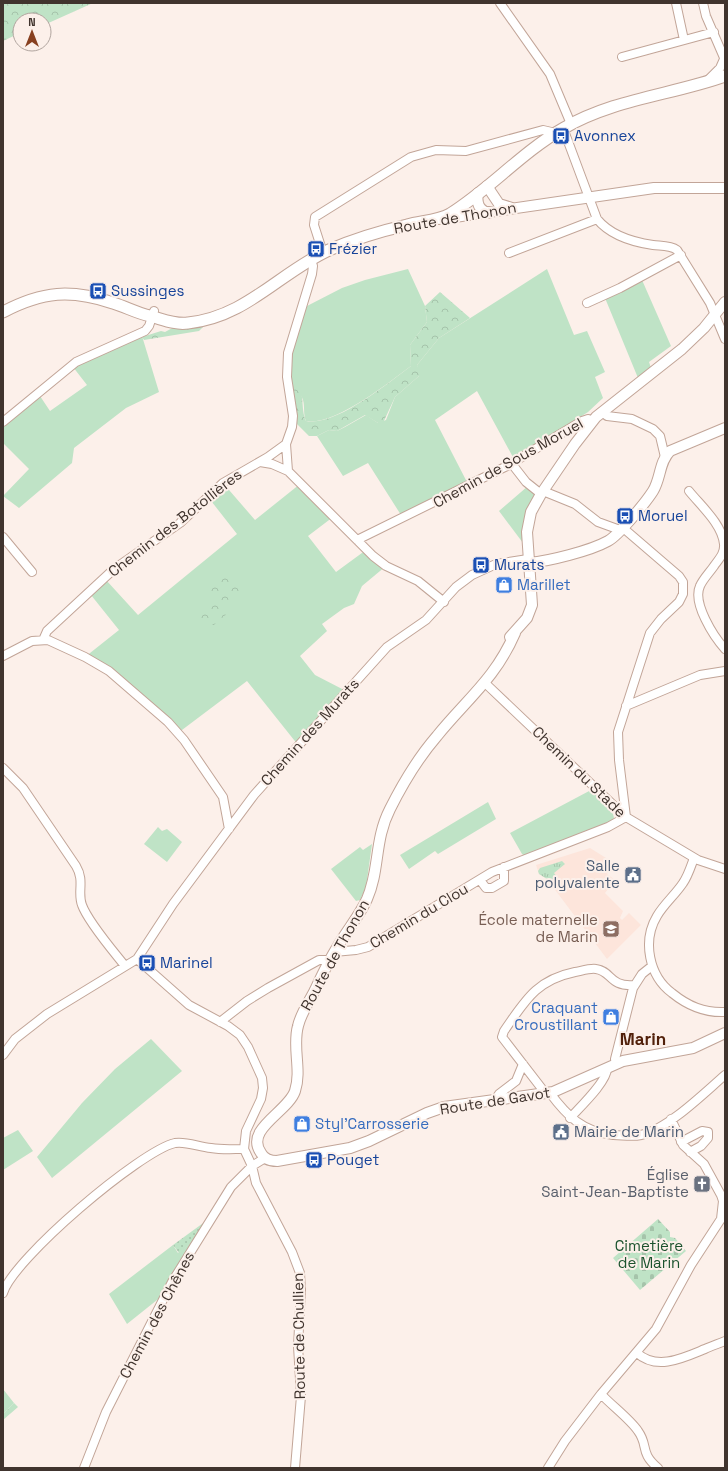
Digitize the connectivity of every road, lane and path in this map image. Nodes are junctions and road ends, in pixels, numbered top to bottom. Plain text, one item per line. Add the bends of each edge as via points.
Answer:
1 (500, 3) edge
2 (676, 3) edge
3 (703, 3) edge
4 (714, 32) junction
5 (684, 40) junction
6 (622, 57) dead end
7 (725, 60) edge
8 (725, 76) edge
9 (707, 82) junction
10 (563, 128) junction
11 (487, 186) junction
12 (725, 188) edge
13 (478, 193) junction
14 (588, 198) junction
15 (514, 208) junction
16 (489, 213) junction
17 (597, 219) junction
18 (435, 220) junction
19 (323, 253) junction
20 (509, 253) dead end
21 (681, 256) junction
22 (311, 260) junction
23 (725, 302) edge
24 (587, 303) dead end
25 (3, 312) edge
26 (153, 314) junction
27 (716, 314) junction
28 (725, 339) edge
29 (602, 412) junction
30 (594, 420) junction
31 (3, 422) edge
32 (725, 428) edge
33 (286, 444) junction
34 (665, 457) junction
35 (260, 462) junction
36 (512, 464) junction
37 (288, 471) junction
38 (689, 491) dead end
39 (542, 492) junction
40 (621, 529) junction
41 (3, 537) edge
42 (357, 540) junction
43 (528, 561) junction
44 (32, 572) dead end
45 (444, 602) junction
46 (43, 640) junction
47 (725, 649) edge
48 (4, 654) edge
49 (725, 671) edge
50 (483, 681) junction
51 (626, 706) junction
52 (3, 768) edge
53 (626, 817) junction
54 (229, 829) junction
55 (694, 858) junction
56 (504, 867) junction
57 (725, 869) edge
58 (480, 880) junction
59 (332, 956) junction
60 (137, 959) junction
61 (125, 966) junction
62 (652, 966) junction
63 (634, 985) junction
64 (725, 1012) edge
65 (220, 1022) junction
66 (725, 1033) edge
67 (3, 1055) edge
68 (523, 1064) junction
69 (611, 1066) junction
70 (725, 1075) edge
71 (548, 1093) junction
72 (495, 1100) junction
73 (570, 1118) junction
74 (671, 1119) junction
75 (682, 1142) junction
76 (244, 1149) junction
77 (690, 1152) junction
78 (265, 1158) junction
79 (252, 1166) junction
80 (3, 1292) edge
81 (725, 1341) edge
82 (637, 1353) junction
83 (601, 1394) junction
84 (84, 1468) edge
85 (295, 1468) edge
86 (548, 1468) edge
87 (658, 1468) edge

1 - 10 street via 550,74
2 - 5 street
3 - 4 street
4 - 5 street
4 - 7 street
5 - 6 street
7 - 9 street
8 - 9 main road
9 - 10 main road via 613,106
10 - 11 main road
10 - 14 street
10 - 19 street via 540,131 466,151 433,150 403,161 315,217 314,225
11 - 13 main road
11 - 15 street via 499,204
12 - 14 street, Route de Thonon via 666,187
13 - 16 street via 480,208
13 - 18 main road via 450,214
14 - 15 street, Route de Thonon
14 - 17 street
15 - 16 street, Route de Thonon
16 - 18 street, Route de Thonon
17 - 20 street
17 - 21 street via 625,238 673,248
18 - 19 main road, Route de Thonon via 384,231
19 - 22 main road, Route de Thonon
21 - 24 street
21 - 27 street
22 - 26 main road, Route de Thonon via 241,307 223,315 183,324
22 - 33 street via 312,274 288,353 287,377 293,422
23 - 27 street, Route de Thonon
25 - 26 main road, Route de Thonon via 33,298 58,293 84,295 114,303 133,312
26 - 31 street via 145,331 80,359
27 - 28 street
27 - 29 street, Route de Thonon via 682,349
29 - 30 street, Route de Thonon
29 - 34 street via 607,416 632,419 654,429 660,436
30 - 36 street, Chemin de Sous Moruel via 578,422
30 - 39 street, Route de Thonon
32 - 34 street via 673,450
33 - 35 street, Chemin des Botollières
33 - 37 street
34 - 40 street via 654,489
35 - 37 street, Chemin des Botollières
35 - 46 street, Chemin des Botollières via 228,479 180,523 114,569 51,628
36 - 39 street via 526,482
36 - 42 street, Chemin de Sous Moruel
37 - 42 street
38 - 47 street via 716,525 723,540 723,553 701,583 698,594 704,615
39 - 40 street via 575,504 598,522
39 - 43 street, Route de Thonon via 531,512 528,525
40 - 43 street via 603,543 567,555
40 - 51 street via 679,576 684,590 682,598 650,633
41 - 44 street
42 - 45 street via 383,563 418,581
43 - 45 street, Chemin des Murats via 501,562 483,569 460,584
43 - 50 street, Route de Thonon via 532,605 527,618 500,650
45 - 54 street, Chemin des Murats via 426,620 394,641 378,656 264,783
46 - 48 street
46 - 54 street via 67,648 103,667 173,728 221,793 226,805
49 - 51 street via 700,675
50 - 53 street, Chemin du Stade
50 - 59 street, Route de Thonon via 468,694 459,711 420,758 390,809 379,837 368,898
51 - 53 street via 617,740
52 - 61 street via 23,788 76,866 81,879 82,907
53 - 55 street, Chemin du Stade
53 - 56 street, Chemin du Clou via 608,828
54 - 60 street, Chemin des Murats via 173,904
55 - 57 street, Chemin du Stade
55 - 62 street via 683,883 654,920 649,943
56 - 58 street, Chemin du Clou
56 - 58 street, Chemin du Clou via 504,880 492,888 486,888
58 - 59 street, Chemin du Clou via 368,947
59 - 65 street, Chemin du Clou via 268,988
59 - 78 street, Route de Thonon via 297,1028 295,1090 289,1102 263,1126 258,1137 258,1148
60 - 61 street
60 - 65 street via 188,1005
61 - 67 street via 47,1014 15,1039
62 - 63 street
62 - 64 street via 665,987 693,1007 708,1012
63 - 68 street via 617,984 601,971 593,969 556,977 533,991 502,1035
63 - 69 street
65 - 76 street via 243,1038 263,1083 261,1098 245,1135
66 - 69 street, Route de Gavot via 694,1048 635,1058
68 - 71 street
68 - 72 street via 516,1081
69 - 71 street, Route de Gavot
69 - 73 street
70 - 74 street
71 - 72 street, Route de Gavot
71 - 73 street
72 - 78 street, Route de Gavot via 437,1109 350,1148 281,1161
73 - 74 street via 596,1131 631,1136 648,1132
74 - 75 street
75 - 77 street
75 - 77 street via 702,1131 708,1132 708,1138 701,1146
76 - 79 street, Route de Chullien
76 - 80 street via 213,1149 179,1143 148,1156 63,1222 11,1278
77 - 82 street via 704,1164 722,1198 720,1224 691,1265 662,1320
78 - 79 street, Chemin des Chênes
79 - 84 street, Chemin des Chênes via 227,1192 166,1292 106,1412
79 - 85 street, Route de Chullien via 256,1183 294,1256 301,1278 298,1346 301,1396
81 - 82 street via 686,1358 664,1362 649,1361
82 - 83 street
83 - 86 street
83 - 87 street via 637,1428 646,1456

